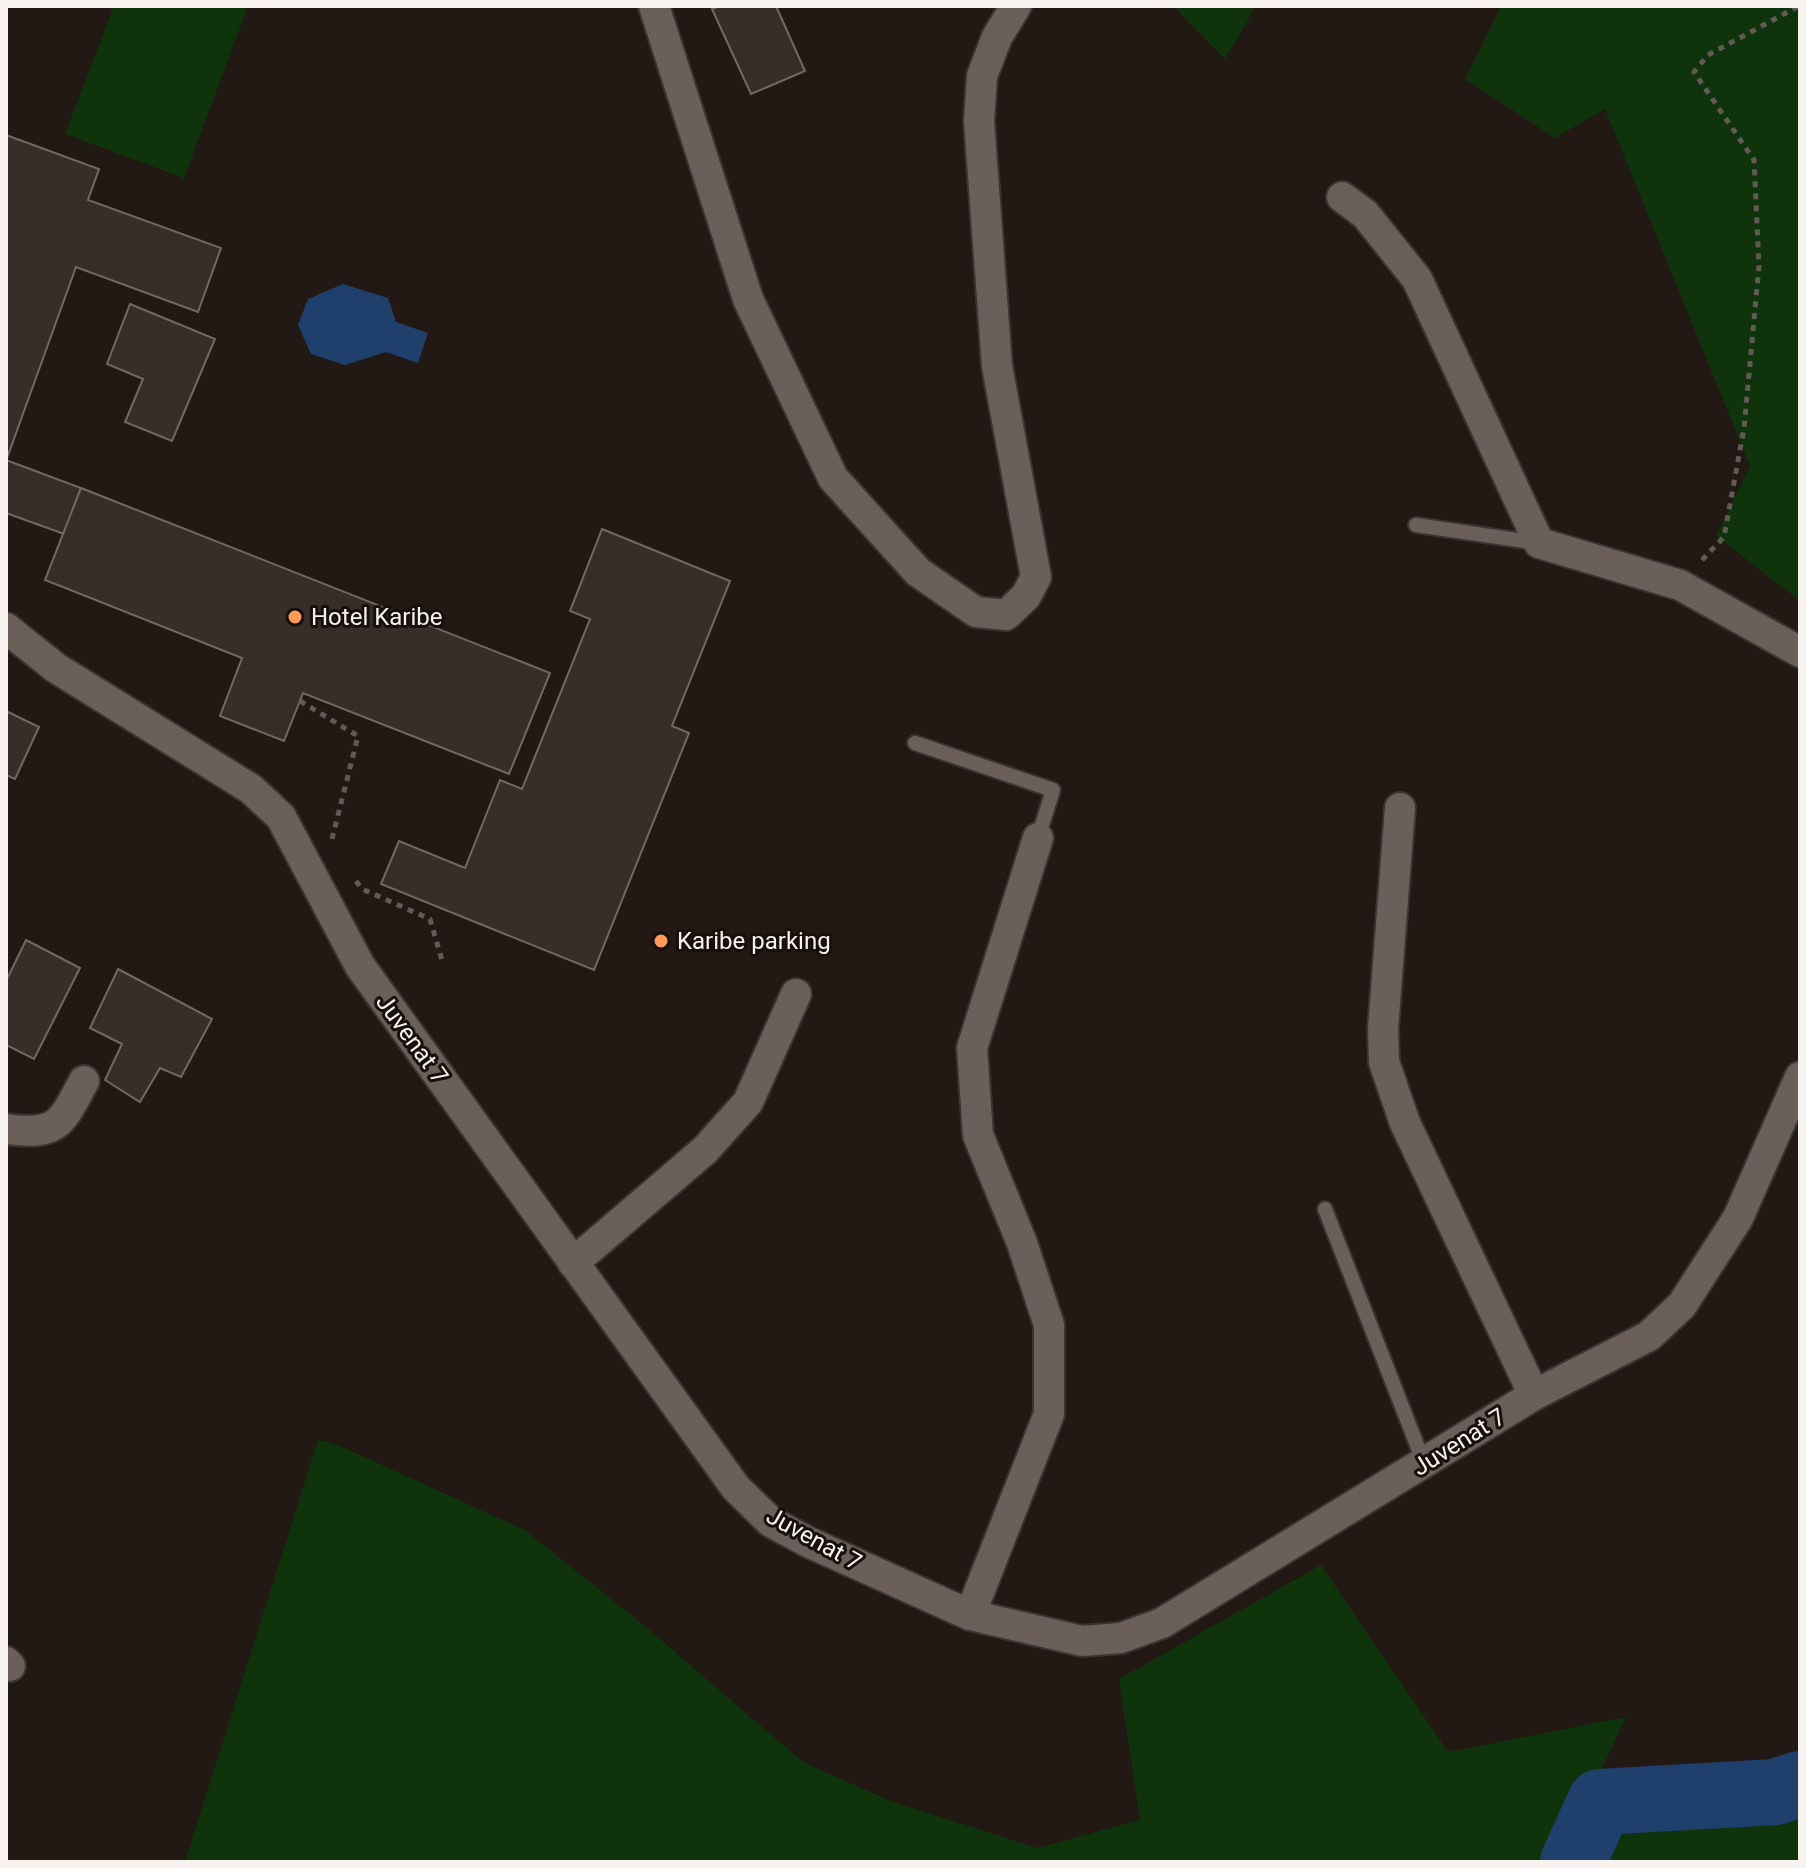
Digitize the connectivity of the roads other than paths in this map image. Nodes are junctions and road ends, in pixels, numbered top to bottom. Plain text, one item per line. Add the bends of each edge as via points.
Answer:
1 (654, 6) edge
2 (1016, 6) edge
3 (1342, 197) dead end
4 (1416, 525) dead end
5 (1539, 543) junction
6 (6, 628) edge
7 (1800, 652) edge
8 (915, 743) dead end
9 (1400, 808) dead end
10 (1038, 838) joint
11 (796, 994) dead end
12 (1800, 1077) edge
13 (84, 1081) dead end
14 (6, 1129) edge
15 (1325, 1209) dead end
16 (573, 1263) junction
17 (1534, 1395) junction
18 (1424, 1463) junction
19 (970, 1615) junction

1 - 2 street via 748,299 833,478 918,572 976,612 1006,615 1036,577 997,366 979,121 982,76
3 - 5 street via 1365,214 1417,279
4 - 5 lane
5 - 7 street via 1680,585
6 - 16 street, Juvenat 7 via 56,668 251,789 281,817 360,966
8 - 10 lane via 1053,790
9 - 17 street via 1384,1062 1405,1123
10 - 19 street via 972,1048 978,1135 1049,1325 1049,1414
11 - 16 street via 748,1102 705,1150
12 - 17 street, Juvenat 7 via 1738,1218 1682,1305 1649,1336
13 - 14 street via 63,1120 37,1133
15 - 18 lane
16 - 19 street, Juvenat 7 via 736,1488 771,1522
17 - 18 street, Juvenat 7
18 - 19 street, Juvenat 7 via 1162,1623 1121,1638 1082,1641

